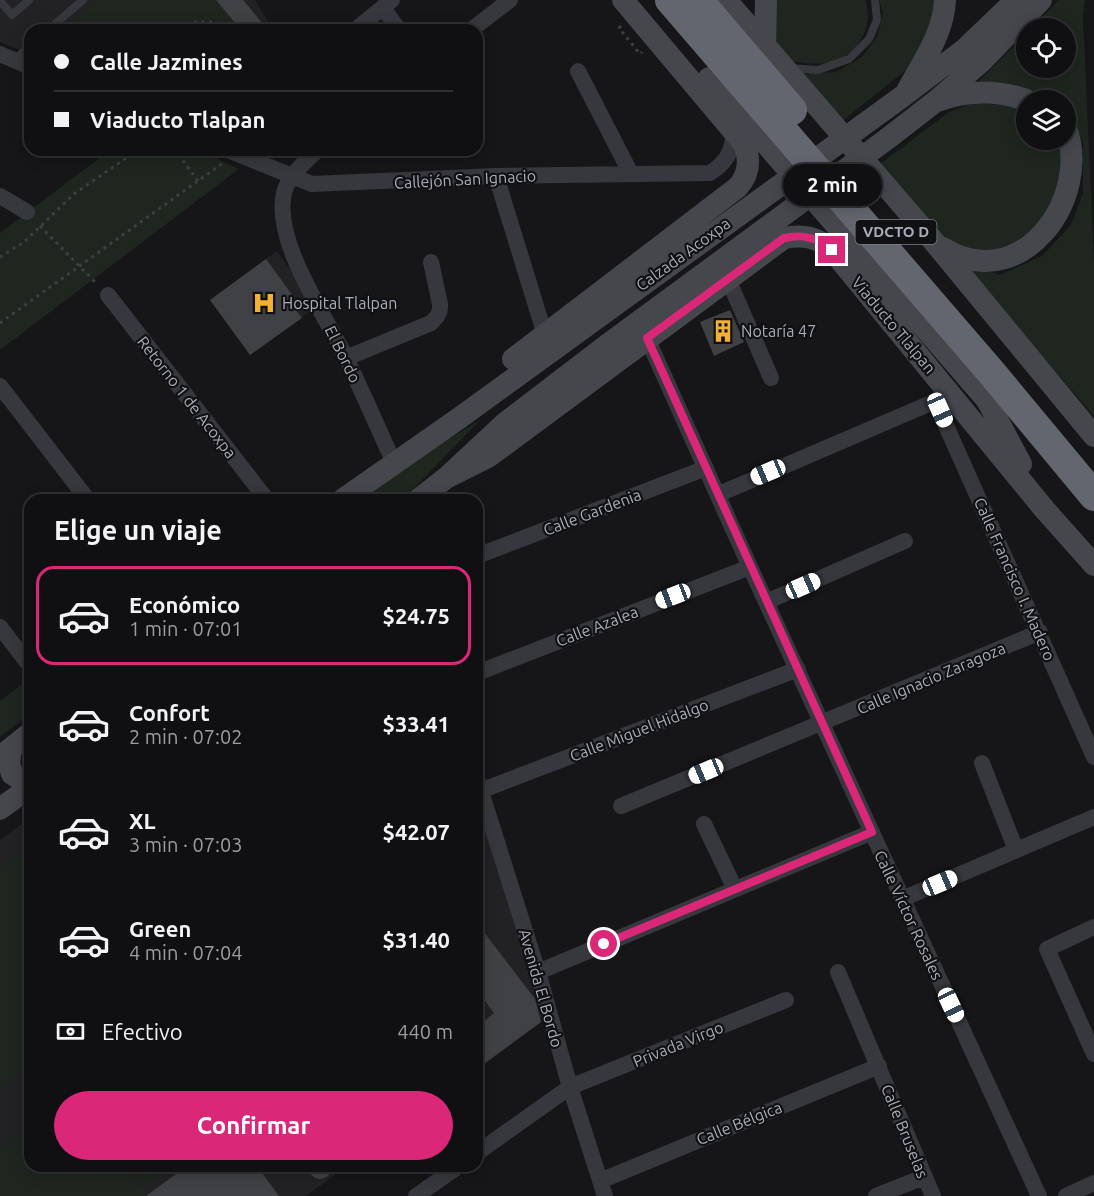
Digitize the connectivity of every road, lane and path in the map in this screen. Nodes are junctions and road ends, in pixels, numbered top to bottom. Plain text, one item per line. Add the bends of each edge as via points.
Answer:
1 (30, 0) edge
2 (83, 0) edge
3 (510, 0) edge
4 (623, 0) edge
5 (670, 0) edge
6 (698, 0) edge
7 (726, 0) edge
8 (765, 0) edge
9 (875, 0) edge
10 (1016, 0) edge
11 (1041, 0) edge
12 (0, 1) edge
13 (945, 1) edge
14 (388, 4) edge
15 (55, 24) edge
16 (189, 24) edge
17 (213, 24) edge
18 (363, 24) edge
19 (396, 24) edge
20 (479, 24) edge
21 (644, 24) junction
22 (619, 28) dead end
23 (765, 47) junction
24 (24, 49) edge
25 (640, 54) dead end
26 (7, 57) edge
27 (24, 64) edge
28 (783, 67) junction
29 (578, 71) dead end
30 (903, 96) junction
31 (1016, 97) edge
32 (936, 101) junction
33 (734, 131) junction
34 (1075, 150) edge
35 (129, 156) edge
36 (180, 156) edge
37 (227, 156) edge
38 (242, 156) edge
39 (311, 156) edge
40 (710, 173) junction
41 (632, 174) junction
42 (496, 176) junction
43 (292, 177) junction
44 (198, 181) junction
45 (0, 196) edge
46 (712, 207) junction
47 (27, 212) joint
48 (40, 226) junction
49 (935, 243) junction
50 (0, 257) edge
51 (431, 262) dead end
52 (79, 266) junction
53 (728, 279) junction
54 (108, 295) joint
55 (0, 323) edge
56 (545, 335) junction
57 (647, 338) junction
58 (346, 358) junction
59 (771, 378) dead end
60 (0, 386) edge
61 (943, 396) junction
62 (1094, 436) edge
63 (394, 463) junction
64 (1094, 463) edge
65 (706, 468) junction
66 (446, 478) junction
67 (83, 494) edge
68 (262, 494) edge
69 (350, 494) edge
70 (426, 494) edge
71 (718, 494) junction
72 (1094, 496) edge
73 (1045, 510) junction
74 (905, 541) dead end
75 (483, 553) edge
76 (1094, 565) edge
77 (750, 567) junction
78 (766, 602) junction
79 (0, 627) edge
80 (1040, 632) junction
81 (24, 658) edge
82 (798, 669) junction
83 (483, 671) edge
84 (822, 723) junction
85 (24, 738) edge
86 (5, 753) edge
87 (1094, 757) edge
88 (981, 762) dead end
89 (24, 780) edge
90 (483, 784) edge
91 (24, 791) edge
92 (483, 798) edge
93 (621, 806) dead end
94 (0, 809) edge
95 (1094, 816) edge
96 (704, 824) dead end
97 (872, 832) junction
98 (1016, 850) junction
99 (735, 889) junction
100 (902, 899) junction
101 (1094, 927) edge
102 (538, 972) junction
103 (838, 972) dead end
104 (786, 1000) dead end
105 (1094, 1054) edge
106 (879, 1066) junction
107 (570, 1087) junction
108 (483, 1149) edge
109 (450, 1172) edge
110 (924, 1177) junction
111 (1094, 1184) edge
112 (603, 1188) edge
113 (416, 1196) edge
114 (876, 1196) edge
115 (933, 1196) edge
116 (1039, 1196) edge
117 (1066, 1196) edge

1 - 12 lane via 12,15
2 - 15 lane
3 - 20 street
4 - 21 main road
5 - 72 highway, VDCTO D
6 - 64 highway, VDCTO D
7 - 23 main road
8 - 23 main road
9 - 28 lane via 877,20 869,39 849,59 818,70
10 - 30 main road, Calzada Acoxpa via 965,49
11 - 32 main road, Calzada Acoxpa
13 - 30 main road via 932,45
14 - 18 street
14 - 19 street
16 - 17 path
21 - 33 main road
21 - 73 main road via 688,53 987,399
22 - 25 path
23 - 28 main road
24 - 26 lane
26 - 27 street
28 - 49 main road
29 - 41 street
30 - 63 main road, Calzada Acoxpa
31 - 32 main road via 975,92
32 - 66 main road, Calzada Acoxpa via 504,424
33 - 40 street via 729,155
33 - 46 main road via 747,151 749,167 738,187
34 - 49 main road via 1075,181 1061,218 1044,238 1022,254 988,262 965,259
35 - 48 path via 74,194
36 - 44 path
37 - 44 path
38 - 43 street, Callejón San Ignacio
39 - 43 street
40 - 41 street, Callejón San Ignacio
40 - 46 street via 718,190
41 - 42 street, Callejón San Ignacio
42 - 43 street, Callejón San Ignacio via 346,184 312,184
42 - 56 street
43 - 58 street, El Bordo via 284,192 283,222 293,255
44 - 52 path
45 - 47 street
46 - 56 main road
47 - 48 path
48 - 50 path
48 - 52 path
49 - 62 main road
51 - 58 street via 441,310 437,317 431,323
52 - 54 path
52 - 55 path
53 - 57 main road, Viaducto Tlalpan
53 - 59 street
53 - 61 main road, Viaducto Tlalpan via 784,238 818,240 832,250
54 - 68 street, Retorno 1 de Acoxpa
56 - 63 main road via 437,417
57 - 65 street, Calle Víctor Rosales
57 - 66 main road, Viaducto Tlalpan via 488,457
58 - 63 street, El Bordo
60 - 67 street
61 - 71 street
61 - 73 main road, Viaducto Tlalpan
61 - 80 street, Calle Francisco I. Madero
63 - 69 main road, Calzada Acoxpa
65 - 71 street, Calle Víctor Rosales
65 - 75 street, Calle Gardenia
66 - 70 main road, Calzada Acoxpa
71 - 77 street, Calle Víctor Rosales
73 - 76 main road, Viaducto Tlalpan
74 - 78 street
77 - 78 street, Calle Víctor Rosales
77 - 83 street, Calle Azalea
78 - 82 street, Calle Víctor Rosales
79 - 81 street
80 - 84 street, Calle Ignacio Zaragoza
80 - 87 street, Calle Francisco I. Madero
82 - 84 street, Calle Víctor Rosales
82 - 90 street, Calle Miguel Hidalgo
84 - 93 street, Calle Ignacio Zaragoza
84 - 97 street, Calle Víctor Rosales
85 - 86 main road
86 - 89 main road via 12,774
88 - 98 street
91 - 94 main road
92 - 102 street, Avenida El Bordo
95 - 98 street
96 - 99 street
97 - 99 street
97 - 100 street, Calle Víctor Rosales
98 - 100 street
99 - 102 street
100 - 116 street, Calle Víctor Rosales
101 - 105 street via 1047,949
102 - 107 street, Avenida El Bordo
103 - 106 street, Calle Bruselas
104 - 107 street, Privada Virgo
106 - 110 street, Calle Bruselas
106 - 112 street, Calle Bélgica
107 - 108 street, Privada Virgo
107 - 112 street, Avenida El Bordo
109 - 113 street
110 - 114 street
110 - 115 street, Calle Bruselas
111 - 117 street

